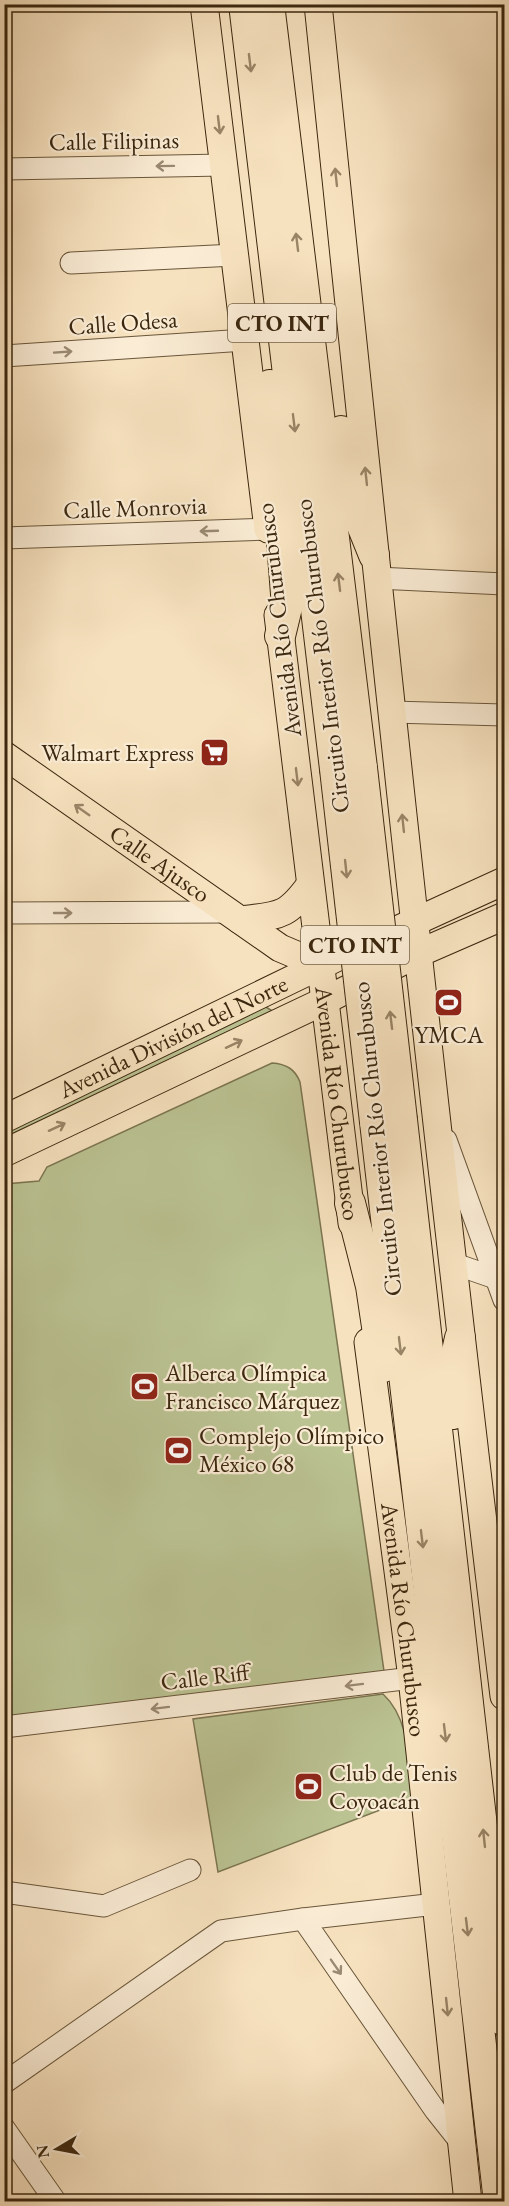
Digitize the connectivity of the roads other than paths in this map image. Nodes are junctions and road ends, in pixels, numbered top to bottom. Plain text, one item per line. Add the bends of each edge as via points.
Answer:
1 (204, 4) edge
2 (244, 4) edge
3 (269, 4) edge
4 (318, 4) edge
5 (224, 165) junction
6 (4, 168) edge
7 (265, 188) junction
8 (235, 255) junction
9 (71, 263) dead end
10 (302, 280) junction
11 (245, 340) junction
12 (4, 356) edge
13 (267, 529) junction
14 (4, 538) edge
15 (376, 566) junction
16 (504, 584) edge
17 (280, 636) junction
18 (391, 712) junction
19 (504, 715) edge
20 (4, 756) edge
21 (348, 768) junction
22 (408, 869) junction
23 (504, 881) edge
24 (311, 891) junction
25 (4, 914) edge
26 (234, 916) junction
27 (504, 916) edge
28 (414, 923) junction
29 (417, 954) junction
30 (320, 965) junction
31 (324, 1001) junction
32 (330, 1043) junction
33 (420, 1052) junction
34 (361, 1060) junction
35 (335, 1084) junction
36 (434, 1105) junction
37 (4, 1119) edge
38 (389, 1121) junction
39 (4, 1153) edge
40 (350, 1203) junction
41 (452, 1263) junction
42 (500, 1279) edge
43 (504, 1300) edge
44 (460, 1338) junction
45 (417, 1496) junction
46 (462, 1644) junction
47 (412, 1678) junction
48 (504, 1696) edge
49 (4, 1727) edge
50 (190, 1870) dead end
51 (4, 1892) edge
52 (436, 1904) junction
53 (303, 1919) junction
54 (504, 2021) edge
55 (4, 2083) edge
56 (4, 2128) edge
57 (462, 2144) junction
58 (56, 2202) edge
59 (468, 2202) edge
60 (499, 2202) edge

1 -> 5 main road, Avenida Río Churubusco / CTO INT
2 -> 7 highway, Circuito Interior Río Churubusco / CTO INT
10 -> 3 highway, Circuito Interior Río Churubusco / CTO INT
15 -> 4 main road, CTO INT
5 -> 6 street, Calle Filipinas
5 - 8 main road, Avenida Río Churubusco / CTO INT
7 - 17 highway via 256,270 272,403 287,607
7 -> 21 highway, Circuito Interior Río Churubusco / CTO INT
8 - 9 street
8 - 11 main road, Avenida Río Churubusco / CTO INT
10 - 15 highway via 323,313 327,328 350,489
21 -> 10 highway, Circuito Interior Río Churubusco / CTO INT
12 -> 11 street, Calle Odesa
11 - 13 main road, Avenida Río Churubusco / CTO INT
13 -> 14 street, Calle Monrovia
13 - 17 main road, Avenida Río Churubusco / CTO INT
15 - 16 street
15 - 18 main road, CTO INT
17 -> 24 main road, Avenida Río Churubusco / CTO INT
18 - 19 street
22 -> 18 main road, CTO INT
26 -> 20 main road, Calle Ajusco
21 - 38 highway, Circuito Interior Río Churubusco / CTO INT, bridge
22 - 24 main road via 389,888 332,908 325,907
22 - 28 main road, CTO INT
23 - 28 main road, Avenida División del Norte
24 - 26 main road via 283,913
24 - 30 main road, Avenida Río Churubusco / CTO INT
25 -> 26 street
26 - 30 main road, Calle Ajusco via 286,951
27 - 29 main road, Avenida División del Norte
28 - 29 main road, CTO INT
28 - 30 main road, Avenida División del Norte
29 - 31 main road, Avenida División del Norte
29 - 33 main road, CTO INT
30 - 31 main road, Avenida Río Churubusco / CTO INT
30 - 37 main road, Avenida División del Norte
31 - 32 main road, Avenida Río Churubusco / CTO INT
39 -> 31 main road, Avenida División del Norte
32 - 34 main road
32 - 35 main road, Avenida Río Churubusco / CTO INT
33 - 34 main road
33 - 36 main road, CTO INT
34 - 35 main road
35 - 40 main road, Avenida Río Churubusco / CTO INT
36 - 41 main road, CTO INT
36 - 42 street
38 -> 45 highway, Circuito Interior Río Churubusco / CTO INT
38 - 46 highway, Circuito Interior Río Churubusco / CTO INT
40 - 45 highway via 371,1286 396,1454
40 - 47 main road, Avenida Río Churubusco / CTO INT
41 - 42 street
41 - 44 main road, CTO INT
42 - 43 street
44 - 46 highway via 450,1383 475,1601
44 - 48 main road, CTO INT
45 -> 60 highway, Circuito Interior Río Churubusco / CTO INT
54 -> 46 highway, Circuito Interior Río Churubusco / CTO INT
47 -> 49 street, Calle Riff
47 - 52 main road, Avenida Río Churubusco / CTO INT
50 - 51 street via 104,1906
52 - 53 street
52 -> 57 main road, Avenida Río Churubusco / CTO INT
53 - 55 street via 221,1931
53 -> 57 street
56 - 58 street
57 - 59 main road, Avenida Río Churubusco / CTO INT

